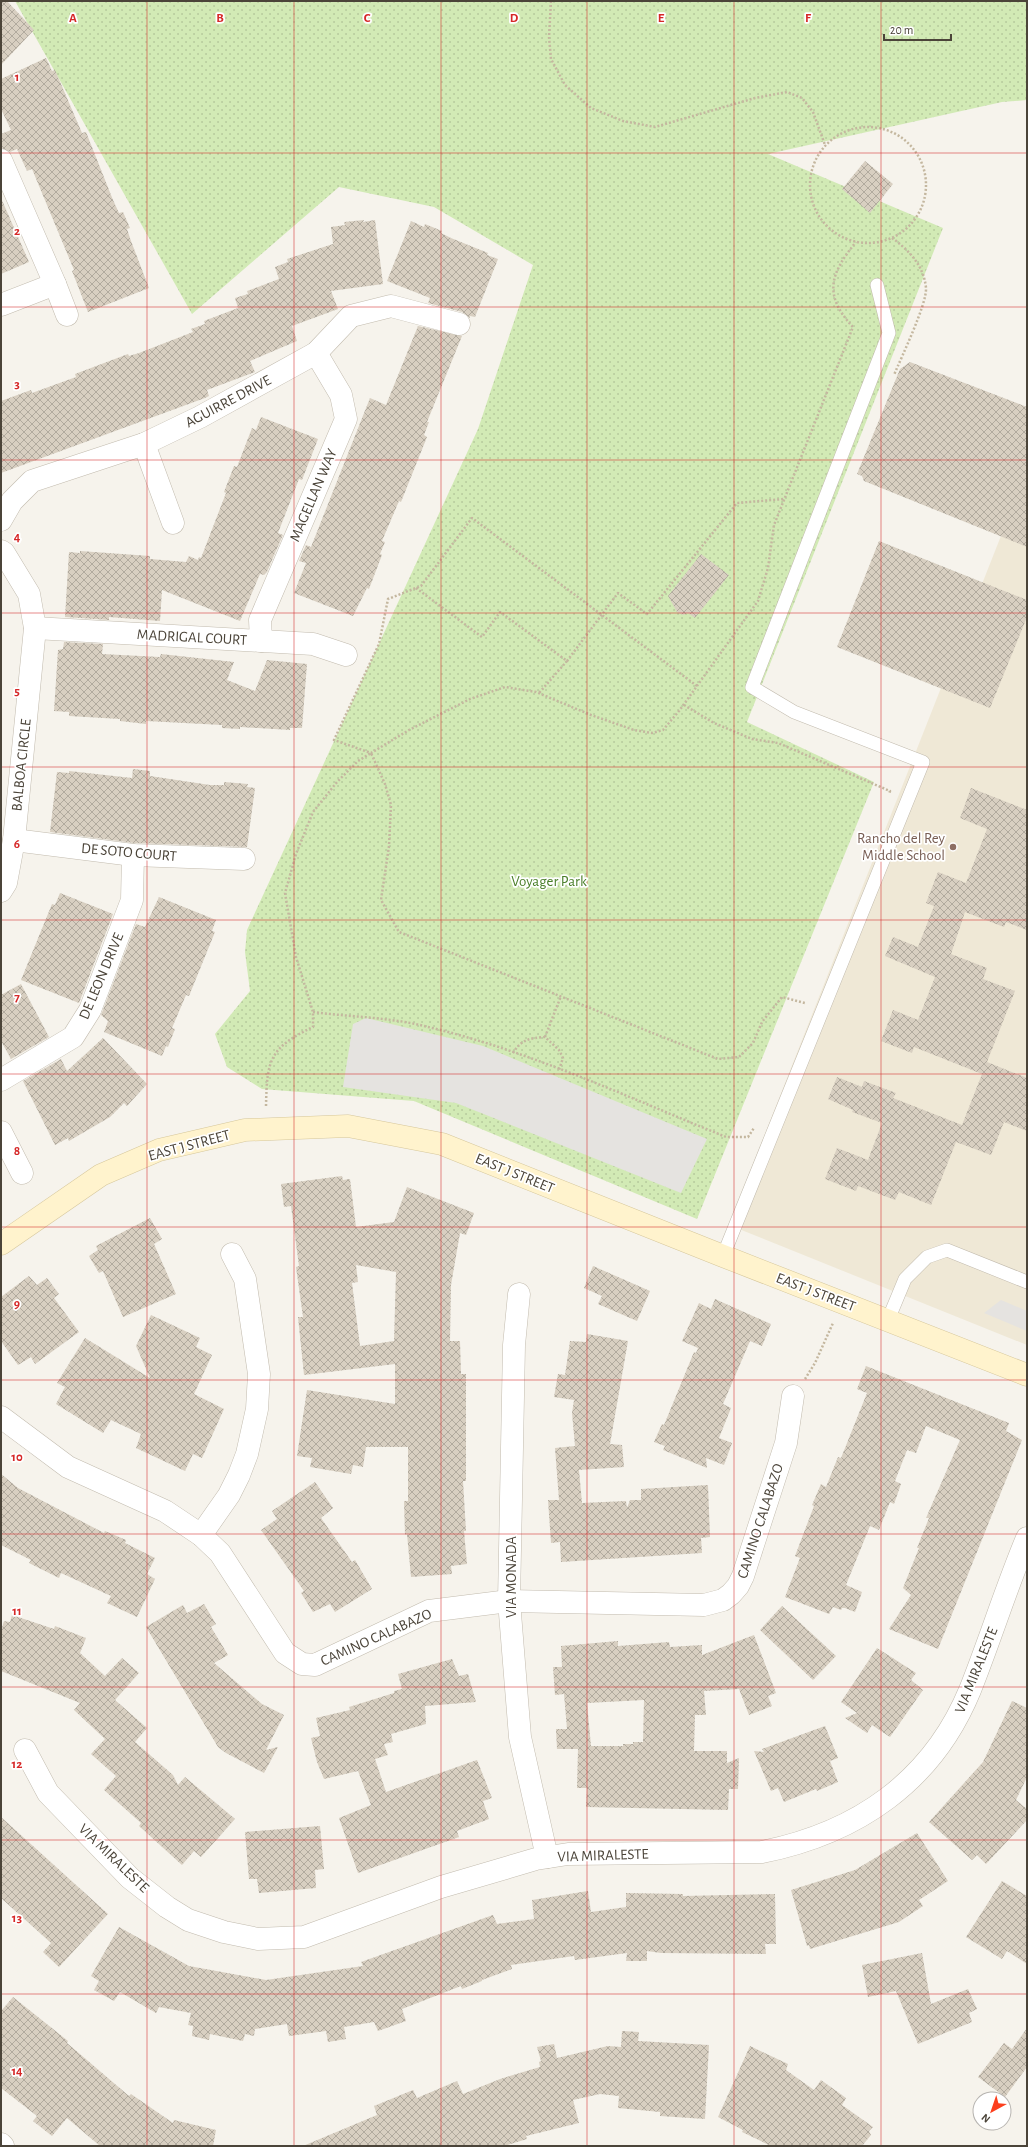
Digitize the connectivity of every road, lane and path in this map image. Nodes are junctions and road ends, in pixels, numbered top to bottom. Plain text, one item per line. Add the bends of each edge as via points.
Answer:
1 (551, 1) edge
2 (825, 145) junction
3 (1, 160) edge
4 (856, 242) junction
5 (55, 284) junction
6 (877, 285) dead end
7 (1, 305) edge
8 (67, 315) dead end
9 (459, 324) dead end
10 (316, 353) junction
11 (144, 444) junction
12 (784, 499) junction
13 (1, 520) edge
14 (173, 523) dead end
15 (1, 551) edge
16 (416, 588) junction
17 (603, 614) junction
18 (35, 628) junction
19 (262, 641) junction
20 (346, 656) dead end
21 (567, 661) junction
22 (697, 686) junction
23 (539, 693) junction
24 (684, 704) junction
25 (371, 753) junction
26 (887, 798) dead end
27 (14, 840) junction
28 (133, 854) junction
29 (244, 859) dead end
30 (3, 885) edge
31 (561, 996) junction
32 (808, 996) dead end
33 (805, 1004) junction
34 (803, 1010) dead end
35 (313, 1012) junction
36 (545, 1037) junction
37 (513, 1053) junction
38 (559, 1070) junction
39 (1, 1080) edge
40 (266, 1108) dead end
41 (758, 1123) dead end
42 (1, 1132) edge
43 (22, 1173) dead end
44 (1, 1244) edge
45 (232, 1254) dead end
46 (723, 1256) junction
47 (1027, 1282) edge
48 (519, 1294) dead end
49 (840, 1301) junction
50 (888, 1320) junction
51 (1027, 1375) edge
52 (793, 1396) joint
53 (1, 1417) edge
54 (201, 1536) junction
55 (1025, 1549) edge
56 (509, 1600) junction
57 (26, 1750) dead end
58 (547, 1858) junction

1 - 2 path via 551,59 565,85 591,108 623,121 655,126 755,98 787,92 802,98 813,112
2 - 4 path via 815,159 810,176 810,194 815,211 826,225 840,236
2 - 4 path via 840,134 858,128 876,127 894,133 909,144 920,159 924,171 925,195 919,213 908,228 892,238 875,243
3 - 5 street
4 - 12 path via 840,264 833,282 835,302 853,327
5 - 7 street
5 - 8 street
6 - 46 lane via 889,333 752,687 794,712 923,762
9 - 10 street, AGUIRRE DRIVE via 391,306 351,316
10 - 11 street, AGUIRRE DRIVE via 200,417
10 - 19 street, MAGELLAN WAY via 341,395 346,419 260,620
11 - 13 street, AGUIRRE DRIVE via 32,481 12,502
11 - 14 street
12 - 17 path via 737,503 646,614 618,592
12 - 22 path via 774,525 768,568 758,601
15 - 18 street, BALBOA CIRCLE via 29,594
16 - 17 path via 421,586 472,518
16 - 21 path via 482,637 500,612
16 - 25 path via 388,599 379,644 334,740
17 - 21 path
17 - 22 path
18 - 19 street, MADRIGAL COURT
18 - 27 street, BALBOA CIRCLE
19 - 20 street, MADRIGAL COURT via 313,644
21 - 23 path
22 - 24 path
23 - 24 path via 591,715 652,733 663,730
23 - 25 path via 505,687 470,700 409,730
24 - 26 path via 714,723 752,739 778,744 890,791
25 - 31 path via 385,784 391,806 389,846 381,900 399,932
25 - 35 path via 358,761 342,777 313,812 296,854 285,893 296,957
27 - 28 street, DE SOTO COURT
27 - 30 street, BALBOA CIRCLE
28 - 29 street, DE SOTO COURT
28 - 39 street, DE LEON DRIVE via 132,900 90,1010 73,1037
31 - 33 path via 718,1059 739,1057 753,1043 762,1022 782,997
31 - 36 path
32 - 33 path
33 - 34 path
35 - 37 path via 423,1025
35 - 40 path via 313,1026 290,1038 270,1061
36 - 37 path via 530,1038 519,1043
36 - 38 path via 559,1050 563,1058
37 - 38 path
38 - 41 path via 726,1137 748,1137
42 - 43 street
44 - 46 street, EAST J STREET via 101,1175 160,1150 245,1130 348,1126 442,1144
45 - 54 street via 245,1279 259,1374 257,1410 239,1475 229,1495
46 - 49 street, EAST J STREET
47 - 50 lane via 947,1250 927,1257 905,1279
48 - 56 street, VIA MONADA via 514,1345
49 - 50 street, EAST J STREET
49 - 52 path via 815,1364
50 - 51 street, EAST J STREET
52 - 56 street, CAMINO CALABAZO via 786,1443 749,1560 738,1586 731,1594 714,1604 704,1605
53 - 54 street, CAMINO CALABAZO via 68,1467 165,1511
54 - 56 street, CAMINO CALABAZO via 220,1553 285,1652 302,1664 314,1665 429,1611
55 - 58 street, VIA MIRALESTE via 970,1691 956,1719 920,1769 898,1791 873,1809 820,1837 762,1852 568,1854
56 - 58 street, VIA MONADA via 520,1737
57 - 58 street, VIA MIRALESTE via 48,1793 130,1878 188,1920 236,1935 258,1939 304,1937 441,1887

